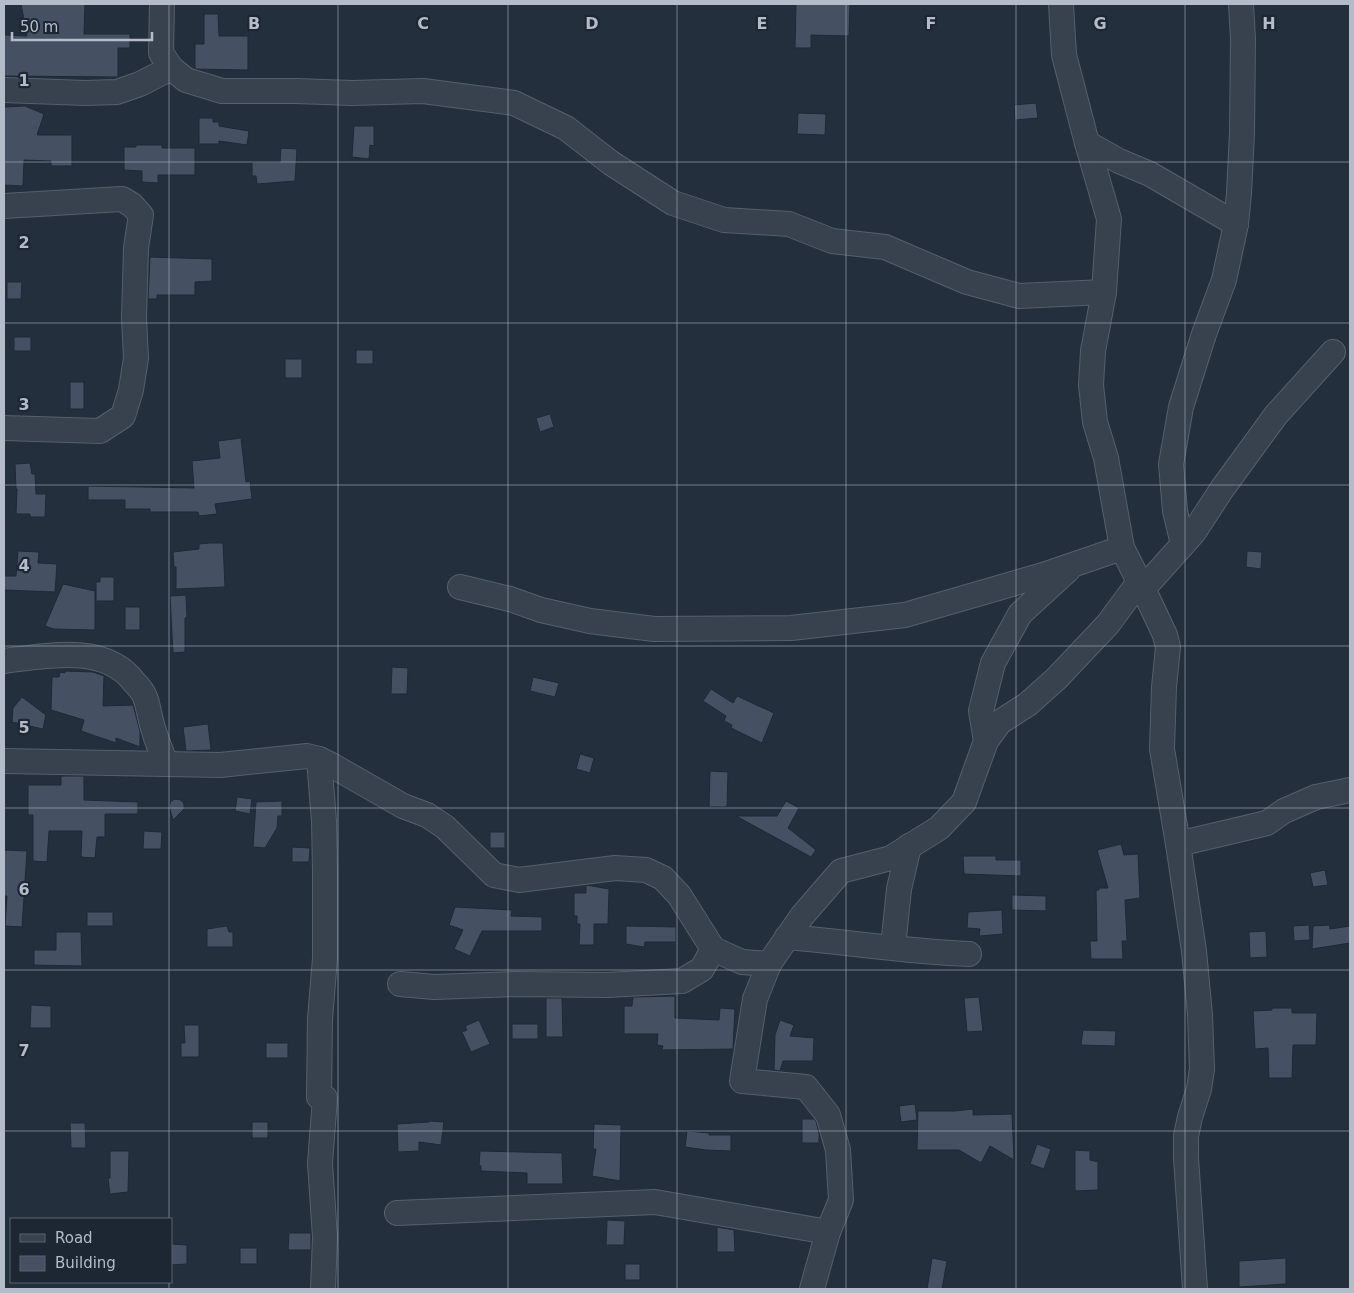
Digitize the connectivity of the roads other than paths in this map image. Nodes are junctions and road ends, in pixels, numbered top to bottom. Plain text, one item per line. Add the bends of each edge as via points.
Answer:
1 (162, 4) edge
2 (1060, 4) edge
3 (1241, 4) edge
4 (171, 68) junction
5 (4, 90) edge
6 (1087, 143) junction
7 (4, 206) edge
8 (1236, 224) junction
9 (1104, 292) junction
10 (1333, 352) dead end
11 (4, 428) edge
12 (1183, 544) junction
13 (1122, 548) junction
14 (1075, 564) junction
15 (460, 586) dead end
16 (1141, 586) junction
17 (4, 661) edge
18 (986, 741) junction
19 (319, 759) junction
20 (4, 761) edge
21 (166, 764) junction
22 (1350, 790) edge
23 (1178, 844) junction
24 (910, 846) junction
25 (787, 937) junction
26 (893, 947) junction
27 (713, 949) junction
28 (969, 954) dead end
29 (769, 964) junction
30 (400, 984) dead end
31 (397, 1213) dead end
32 (828, 1232) junction
33 (323, 1289) edge
34 (812, 1289) edge
35 (1195, 1289) edge

1 - 4 street via 161,53
2 - 6 street via 1064,55
3 - 8 street via 1242,133
4 - 5 street via 117,92
4 - 9 street via 186,80 222,92 423,91 514,103 566,128 611,163 674,203 724,220 790,224 832,241 885,247 966,282 1019,296
6 - 8 street via 1150,174
6 - 9 street via 1109,219
7 - 11 street via 122,199 132,205 140,216 134,318 136,358 124,416 100,431
8 - 12 street via 1224,280 1181,407 1171,464 1175,511
9 - 13 street via 1093,351 1091,385 1095,422 1106,458
10 - 12 street via 1276,415
12 - 16 street
13 - 14 street
13 - 16 street
14 - 15 street via 906,615 791,628 654,629 590,621
14 - 18 street via 1020,614 993,663 981,711
16 - 18 street via 1056,678 1028,704 1000,722
16 - 23 street via 1168,648 1162,750
17 - 21 street via 80,656 117,664 145,696
18 - 24 street via 964,802 939,828
19 - 21 street via 307,756 220,765
19 - 27 street via 403,806 426,815 444,827 494,875 519,880 614,868 646,870 663,878 679,895
19 - 33 street via 324,838 325,958 320,1018 320,1163 325,1237
20 - 21 street
22 - 23 street via 1316,797 1284,811 1267,823
23 - 35 street via 1200,1015 1202,1069 1186,1136
24 - 25 street via 891,858 841,871
24 - 26 street via 899,889
25 - 26 street
25 - 29 street
26 - 28 street
27 - 29 street via 742,962
27 - 30 street via 702,969 682,981 434,987
29 - 32 street via 755,999 742,1081 806,1087 828,1115 838,1150 841,1200
31 - 32 street via 654,1202
32 - 34 street

